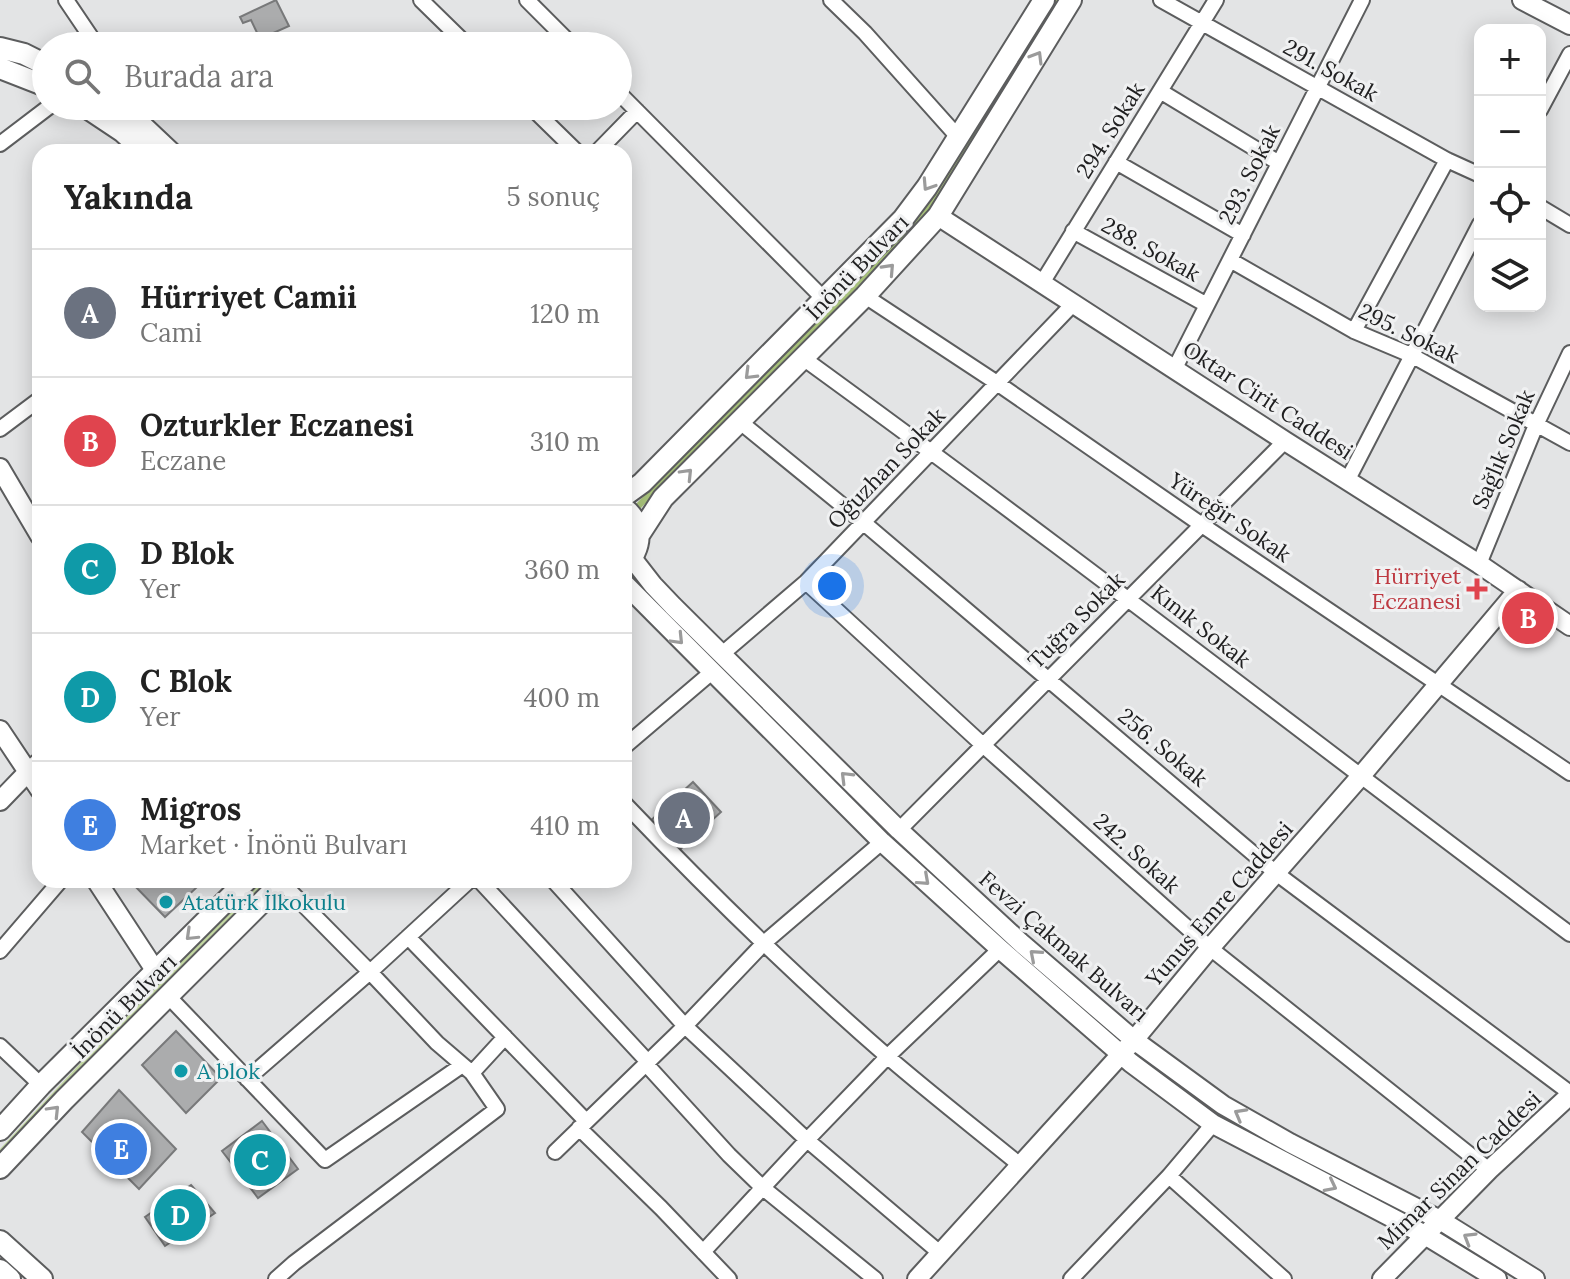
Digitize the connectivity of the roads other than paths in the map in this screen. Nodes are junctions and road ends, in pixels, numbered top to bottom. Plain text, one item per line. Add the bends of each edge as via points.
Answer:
1 (66, 0) edge
2 (421, 0) edge
3 (527, 0) edge
4 (831, 0) edge
5 (1044, 0) edge
6 (1071, 0) edge
7 (1161, 0) edge
8 (1216, 0) edge
9 (1362, 0) edge
10 (1522, 0) edge
11 (1202, 23) junction
12 (1570, 25) edge
13 (88, 32) edge
14 (454, 32) edge
15 (559, 32) edge
16 (0, 48) edge
17 (1570, 54) edge
18 (32, 58) edge
19 (0, 68) edge
20 (32, 81) edge
21 (1318, 87) junction
22 (1160, 91) junction
23 (1546, 99) edge
24 (632, 106) edge
25 (637, 111) junction
26 (632, 116) edge
27 (32, 120) edge
28 (105, 120) edge
29 (139, 120) edge
30 (544, 120) edge
31 (628, 120) edge
32 (958, 137) junction
33 (0, 144) edge
34 (136, 144) edge
35 (162, 144) edge
36 (569, 144) edge
37 (605, 144) edge
38 (1447, 160) junction
39 (1116, 162) junction
40 (1279, 163) junction
41 (1474, 172) edge
42 (1546, 211) edge
43 (938, 216) junction
44 (1570, 225) edge
45 (1073, 231) junction
46 (1243, 235) junction
47 (1474, 235) edge
48 (1230, 260) junction
49 (1042, 283) junction
50 (865, 296) junction
51 (824, 299) junction
52 (1074, 303) junction
53 (1207, 305) junction
54 (1354, 331) junction
55 (1570, 353) edge
56 (1411, 355) junction
57 (803, 358) junction
58 (1175, 368) junction
59 (997, 383) junction
60 (32, 405) edge
61 (739, 421) junction
62 (1536, 425) junction
63 (0, 429) edge
64 (1285, 441) junction
65 (1570, 443) edge
66 (932, 451) junction
67 (0, 468) edge
68 (1347, 481) junction
69 (632, 490) edge
70 (32, 508) edge
71 (632, 516) edge
72 (864, 523) junction
73 (1202, 525) junction
74 (639, 535) junction
75 (632, 556) edge
76 (1479, 564) junction
77 (632, 566) edge
78 (806, 582) junction
79 (1518, 590) junction
80 (632, 591) edge
81 (1129, 598) junction
82 (1570, 626) edge
83 (722, 654) junction
84 (712, 672) junction
85 (1049, 679) junction
86 (1439, 685) junction
87 (0, 730) edge
88 (632, 740) edge
89 (984, 746) junction
90 (32, 765) edge
91 (32, 769) edge
92 (1570, 773) edge
93 (1360, 777) junction
94 (0, 801) edge
95 (632, 811) edge
96 (899, 830) junction
97 (882, 842) junction
98 (1276, 873) junction
99 (54, 888) edge
100 (101, 888) edge
101 (237, 888) edge
102 (276, 888) edge
103 (290, 888) edge
104 (461, 888) edge
105 (486, 888) edge
106 (560, 888) edge
107 (1570, 934) edge
108 (408, 937) junction
109 (764, 943) junction
110 (1210, 948) junction
111 (1000, 949) junction
112 (0, 951) edge
113 (155, 970) junction
114 (370, 972) junction
115 (168, 996) junction
116 (685, 1026) junction
117 (505, 1037) junction
118 (0, 1046) edge
119 (1128, 1047) junction
120 (888, 1056) junction
121 (647, 1063) junction
122 (467, 1070) junction
123 (247, 1079) junction
124 (41, 1085) junction
125 (1570, 1094) edge
126 (1213, 1124) junction
127 (582, 1125) junction
128 (0, 1130) edge
129 (807, 1140) junction
130 (555, 1152) dead end
131 (1020, 1165) junction
132 (0, 1168) edge
133 (1489, 1170) junction
134 (1169, 1176) junction
135 (763, 1188) junction
136 (1440, 1220) junction
137 (1425, 1235) junction
138 (0, 1241) edge
139 (703, 1252) junction
140 (940, 1253) junction
141 (0, 1270) edge
142 (1078, 1277) edge
143 (10, 1279) edge
144 (42, 1279) edge
145 (276, 1279) edge
146 (729, 1279) edge
147 (875, 1279) edge
148 (917, 1279) edge
149 (1284, 1279) edge
150 (1382, 1279) edge
151 (1497, 1279) edge
152 (1535, 1279) edge

1 - 13 street
2 - 14 street
3 - 15 street
4 - 32 street
5 - 32 main road, İnönü Bulvarı
43 -> 6 main road, İnönü Bulvarı
7 - 11 street, 291. Sokak
8 - 11 street, 294. Sokak
9 - 21 street, 293. Sokak
10 - 12 street
11 - 21 street, 291. Sokak
11 - 22 street, 294. Sokak
16 - 18 main road
17 - 23 street
19 - 20 main road
21 - 38 street, 291. Sokak
21 - 40 street, 293. Sokak
22 - 39 street, 294. Sokak
22 - 40 street
24 - 25 street
25 - 26 street
25 - 51 street
27 - 33 street
28 - 34 main road
29 - 35 main road
30 - 36 street
31 - 37 street
32 -> 51 main road, İnönü Bulvarı via 903,219
38 - 41 street, 291. Sokak
38 - 54 street
39 - 45 street, 294. Sokak
39 - 46 street
40 - 46 street, 293. Sokak
42 - 44 street
43 - 49 street, Oktar Cirit Caddesi
50 -> 43 main road, İnönü Bulvarı
45 - 49 street, 294. Sokak
45 - 53 street, 288. Sokak
46 - 48 street, 293. Sokak
47 - 56 street
48 - 53 street, 293. Sokak
48 - 54 street, 295. Sokak
49 - 52 street, Oktar Cirit Caddesi
50 - 57 main road, İnönü Bulvarı
50 - 59 street, Yüreğir Sokak
51 -> 69 main road, İnönü Bulvarı
52 - 58 street, Oktar Cirit Caddesi
52 - 59 street, Oğuzhan Sokak
53 - 58 street, 293. Sokak
54 - 56 street, 295. Sokak
55 - 62 street, Sağlık Sokak
56 - 62 street, 295. Sokak
56 - 68 street
57 - 61 main road, İnönü Bulvarı
57 - 66 street, Kınık Sokak
58 - 64 street, Oktar Cirit Caddesi
59 - 66 street, Oğuzhan Sokak
59 - 73 street, Yüreğir Sokak
60 - 63 street
61 - 72 street, 256. Sokak
74 -> 61 main road, İnönü Bulvarı via 663,498
62 - 65 street, 295. Sokak
62 - 76 street, Sağlık Sokak
64 - 68 street, Oktar Cirit Caddesi
64 - 73 street, Tuğra Sokak
66 - 72 street, Oğuzhan Sokak
66 - 81 street, Kınık Sokak
67 - 70 street
68 - 76 street, Oktar Cirit Caddesi
71 - 74 main road
72 - 78 street, Oğuzhan Sokak
72 - 85 street, 256. Sokak
73 - 81 street, Tuğra Sokak
73 - 86 street, Yüreğir Sokak
74 - 75 main road, İnönü Bulvarı
76 - 79 street, Oktar Cirit Caddesi
77 - 83 street, Fevzi Çakmak Bulvarı
78 - 83 street, Oğuzhan Sokak
78 - 89 street, 242. Sokak
79 - 82 street, Oktar Cirit Caddesi
79 - 86 street, Yunus Emre Caddesi
80 -> 84 street, Fevzi Çakmak Bulvarı
81 - 85 street, Tuğra Sokak
81 - 93 street, Kınık Sokak
96 -> 83 street, Fevzi Çakmak Bulvarı
84 - 88 street
84 - 97 street, Fevzi Çakmak Bulvarı
85 - 89 street, Tuğra Sokak
85 - 98 street, 256. Sokak
86 - 92 street, Yüreğir Sokak
86 - 93 street, Yunus Emre Caddesi
87 - 90 street
89 - 96 street, Tuğra Sokak
89 - 110 street, 242. Sokak
91 - 94 street
93 - 98 street, Yunus Emre Caddesi
93 - 107 street, Kınık Sokak
95 - 109 street
119 -> 96 street, Fevzi Çakmak Bulvarı
97 - 109 street
97 -> 111 street, Fevzi Çakmak Bulvarı
98 - 110 street, Yunus Emre Caddesi
98 - 125 street, 256. Sokak
99 - 112 street
100 - 113 street
101 -> 113 main road
102 - 115 main road, İnönü Bulvarı
103 - 114 street
104 - 108 street
105 - 121 street
106 - 116 street
108 - 114 street
108 - 117 street
109 - 116 street
109 - 120 street
110 - 119 street, Yunus Emre Caddesi
110 - 133 street, 242. Sokak
111 - 119 street, Fevzi Çakmak Bulvarı
111 - 120 street
113 - 124 main road
114 - 122 street
114 - 123 street
115 - 123 street
132 -> 115 main road, İnönü Bulvarı
116 - 121 street
116 - 129 street
117 - 122 street
117 - 127 street
118 - 124 street
119 - 126 street, Fevzi Çakmak Bulvarı
119 - 131 street, Yunus Emre Caddesi
136 -> 119 street, Fevzi Çakmak Bulvarı via 1290,1143
120 - 129 street
120 - 131 street
121 - 127 street
121 - 135 street
122 - 123 street via 325,1160
122 - 145 street via 497,1109
124 - 128 main road
125 - 133 street, Mimar Sinan Caddesi
126 - 134 street
126 -> 137 street, Fevzi Çakmak Bulvarı
127 - 130 street
127 - 139 street
129 - 135 street
129 - 140 street
131 - 140 street, Yunus Emre Caddesi
133 - 136 street, Mimar Sinan Caddesi
134 - 142 street
134 - 149 street
135 - 139 street
135 - 147 street
136 - 137 street, Mimar Sinan Caddesi
152 -> 136 street, Fevzi Çakmak Bulvarı
137 - 150 street, Mimar Sinan Caddesi
137 - 151 street, Fevzi Çakmak Bulvarı
138 - 144 main road
139 - 146 street
140 - 148 street, Yunus Emre Caddesi
141 - 143 main road

